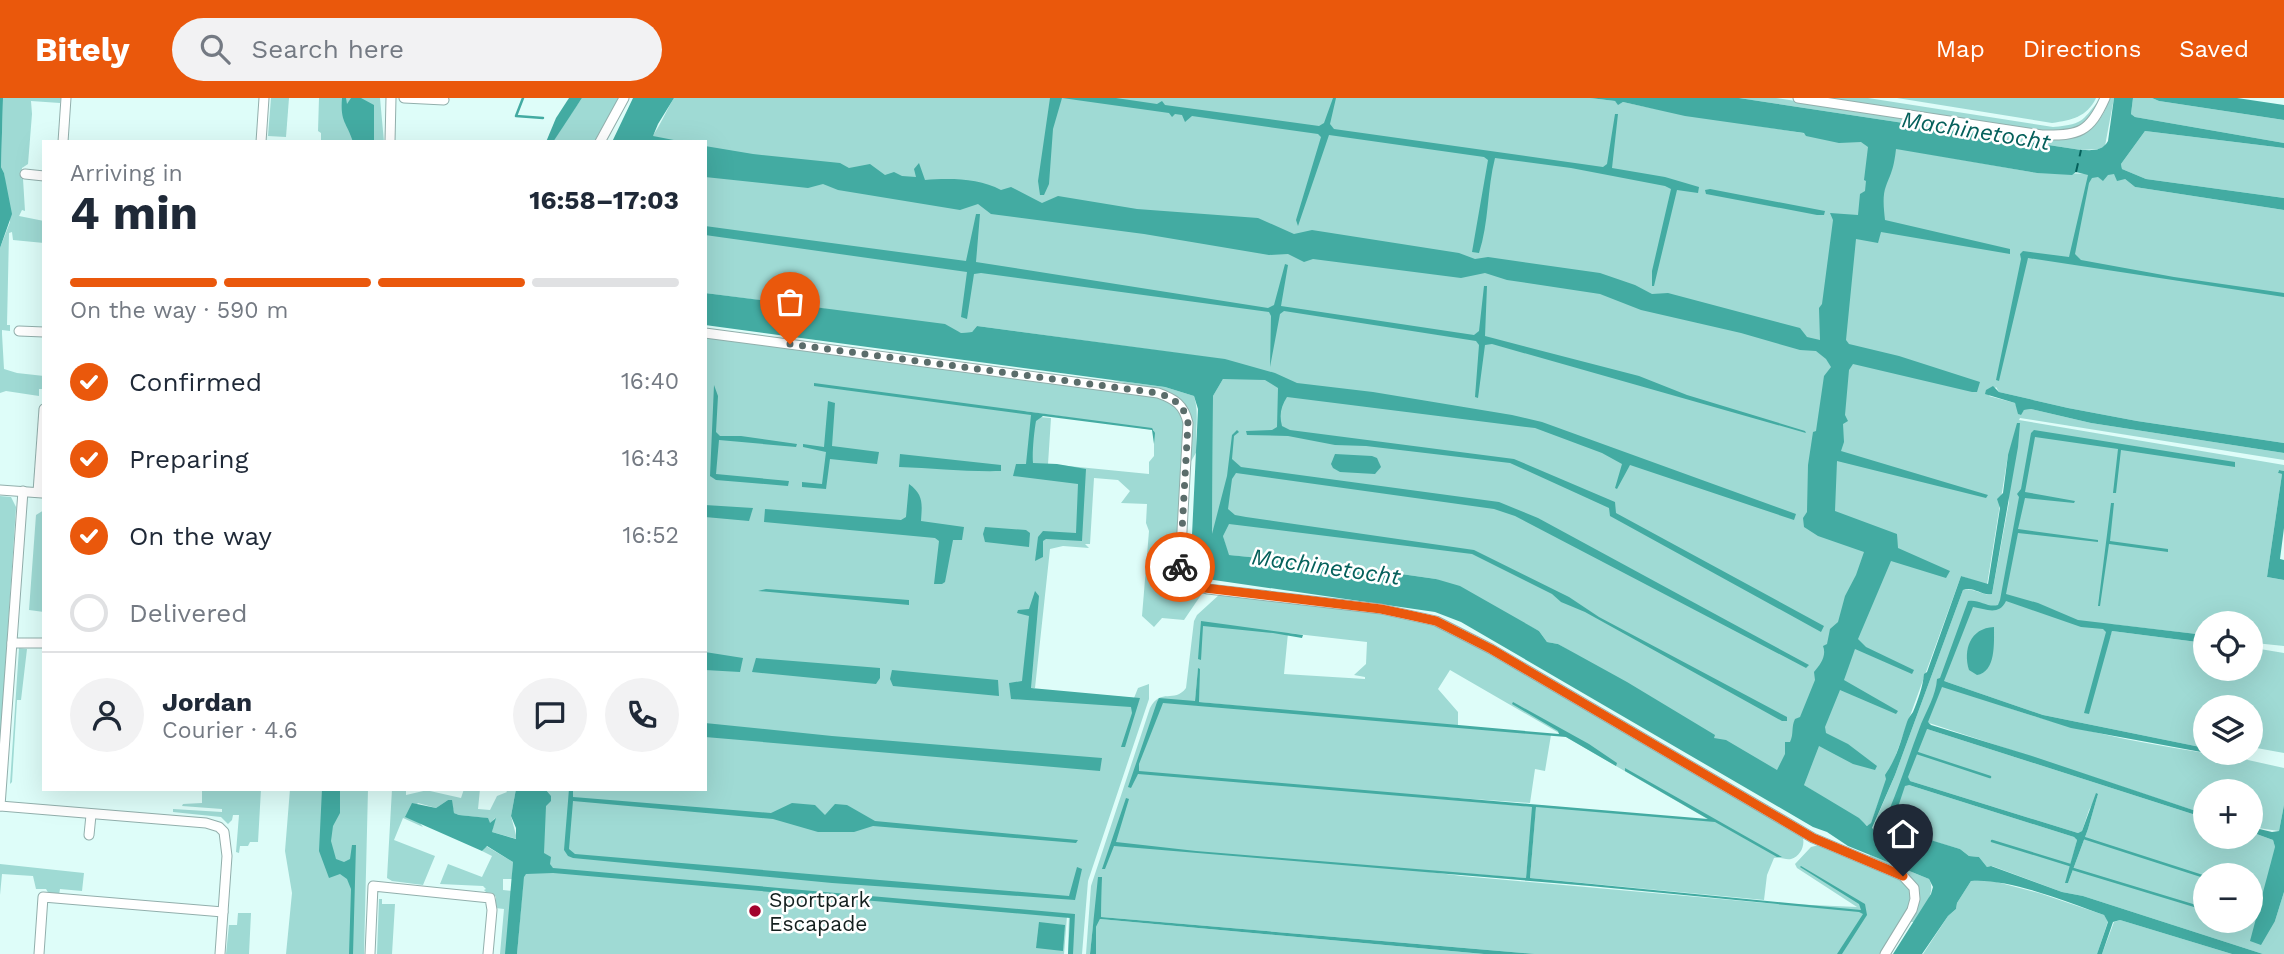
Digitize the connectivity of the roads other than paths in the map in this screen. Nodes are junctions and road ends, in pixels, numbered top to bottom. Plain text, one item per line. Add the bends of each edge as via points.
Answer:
1 (66, 98) edge
2 (264, 98) edge
3 (391, 98) edge
4 (404, 98) edge
5 (624, 98) edge
6 (1798, 98) edge
7 (2105, 98) edge
8 (444, 100) edge
9 (63, 140) edge
10 (261, 140) edge
11 (390, 140) edge
12 (601, 140) edge
13 (25, 174) dead end
14 (42, 176) edge
15 (19, 331) dead end
16 (42, 332) edge
17 (707, 333) edge
18 (42, 465) edge
19 (0, 490) edge
20 (23, 491) junction
21 (41, 493) edge
22 (12, 643) junction
23 (42, 643) edge
24 (0, 806) edge
25 (92, 815) junction
26 (89, 835) dead end
27 (223, 912) junction
28 (39, 954) edge
29 (220, 954) edge
30 (370, 954) edge
31 (488, 954) edge
32 (1885, 954) edge

1 - 9 street
2 - 10 street
3 - 11 street
4 - 8 street
5 - 12 street
6 - 7 street via 2064,136 2081,131 2096,119
13 - 14 street
15 - 16 street
17 - 32 street via 1169,397 1185,409 1188,423 1180,567 1188,582 1208,589 1381,609 1436,621 1503,656 1813,838 1903,876 1914,888 1915,899
18 - 21 street
19 - 20 street
20 - 21 street
20 - 22 street
22 - 23 street
22 - 24 street
24 - 25 street
25 - 26 street
25 - 27 street via 219,827 227,856
27 - 28 street via 43,897
27 - 29 street
30 - 31 street via 373,886 490,898

